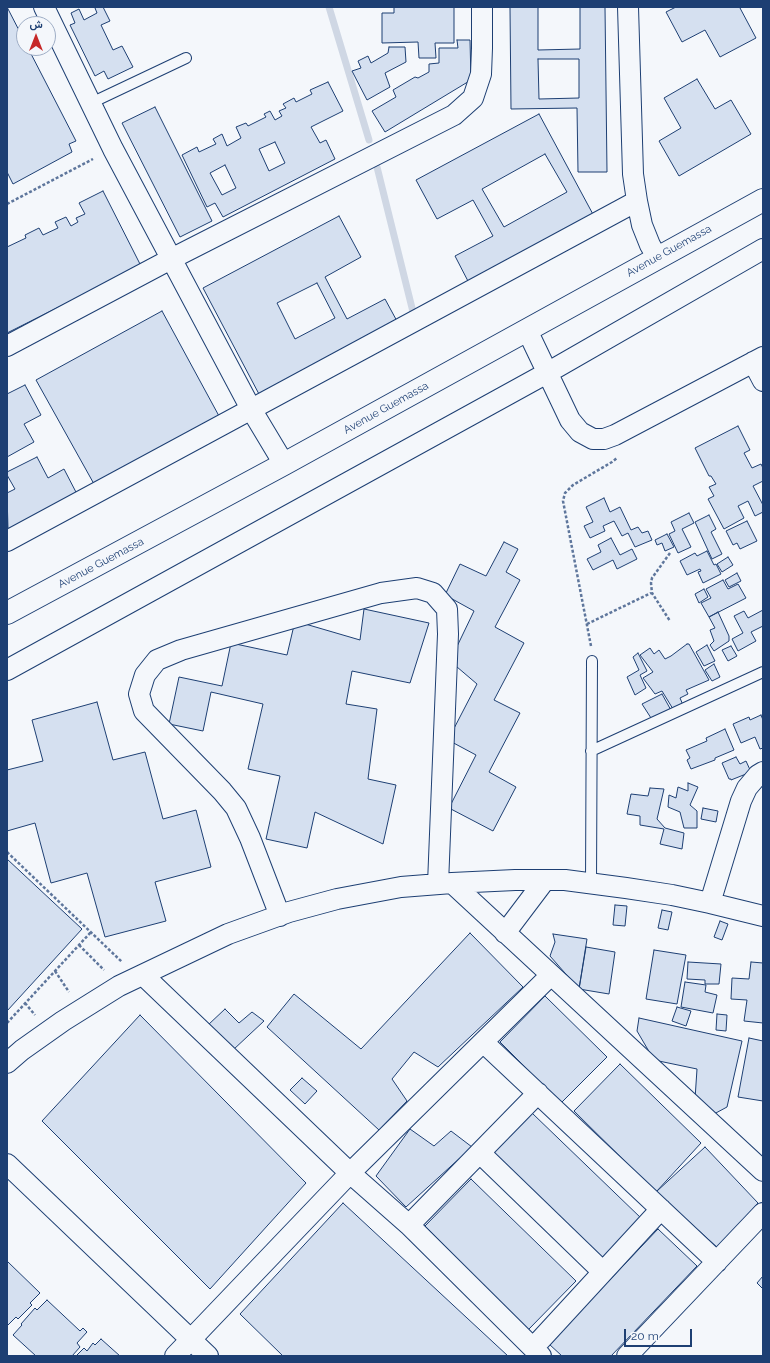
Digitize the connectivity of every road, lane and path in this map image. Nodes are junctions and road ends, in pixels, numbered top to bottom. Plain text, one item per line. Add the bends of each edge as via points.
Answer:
1 (44, 7) edge
2 (482, 7) edge
3 (628, 7) edge
4 (186, 58) dead end
5 (91, 103) junction
6 (113, 149) junction
7 (763, 200) edge
8 (637, 201) junction
9 (7, 204) edge
10 (763, 250) edge
11 (657, 257) junction
12 (171, 259) junction
13 (527, 330) junction
14 (7, 346) edge
15 (758, 360) edge
16 (547, 373) junction
17 (763, 381) edge
18 (251, 409) junction
19 (615, 434) junction
20 (284, 464) junction
21 (7, 540) edge
22 (670, 554) dead end
23 (652, 593) junction
24 (7, 613) edge
25 (670, 621) dead end
26 (587, 624) junction
27 (592, 661) joint
28 (7, 670) edge
29 (763, 672) edge
30 (591, 751) junction
31 (763, 772) edge
32 (7, 852) edge
33 (545, 880) junction
34 (445, 883) junction
35 (591, 883) junction
36 (710, 903) junction
37 (280, 916) junction
38 (763, 916) edge
39 (91, 932) junction
40 (505, 933) junction
41 (79, 945) junction
42 (551, 975) junction
43 (141, 976) junction
44 (120, 986) junction
45 (7, 1022) edge
46 (483, 1042) junction
47 (7, 1063) edge
48 (538, 1094) junction
49 (480, 1154) junction
50 (7, 1164) edge
51 (763, 1171) edge
52 (350, 1173) junction
53 (661, 1209) junction
54 (763, 1213) edge
55 (409, 1225) junction
56 (717, 1262) junction
57 (603, 1272) junction
58 (191, 1339) junction
59 (537, 1352) edge
60 (175, 1356) edge
61 (208, 1356) edge
62 (627, 1356) edge

1 - 5 street
2 - 12 street via 481,74 473,98 454,115
3 - 8 street via 633,174
4 - 5 lane
5 - 6 street
6 - 9 path
6 - 12 street
7 - 11 main road, Avenue Guemassa
8 - 11 street via 642,224
8 - 18 street
10 - 16 street
11 - 13 main road, Avenue Guemassa
12 - 14 street
12 - 18 street
13 - 16 street
13 - 20 main road, Avenue Guemassa
15 - 17 street
15 - 19 street
16 - 19 street via 570,420 580,432 593,439 604,439
16 - 28 street
18 - 20 street
18 - 21 street
19 - 26 path via 620,446 616,459 573,485 565,493 563,501
20 - 24 main road, Avenue Guemassa
22 - 23 path via 652,578
23 - 25 path
23 - 26 path
26 - 27 path
27 - 30 lane
29 - 30 lane
30 - 35 lane
31 - 36 street via 747,788 741,801
32 - 39 path
33 - 34 street
33 - 35 street
33 - 40 street
34 - 37 street via 401,887 337,899
34 - 37 street via 447,609 433,593 417,588 381,593 181,650 157,660 145,675 140,694 144,710 236,808
34 - 40 street
35 - 36 street
36 - 38 street
37 - 43 street via 228,934
39 - 41 path
39 - 43 path
40 - 42 street
41 - 44 path
41 - 45 path
42 - 46 street
42 - 51 street
43 - 44 street
43 - 52 street
44 - 47 street via 63,1021
46 - 48 street
46 - 52 street
48 - 49 street
48 - 53 street
49 - 55 street
49 - 57 street
50 - 58 street
52 - 55 street
52 - 58 street
53 - 56 street
53 - 57 street
54 - 56 street
55 - 59 street
56 - 62 street
57 - 59 street
58 - 60 street
58 - 61 street

